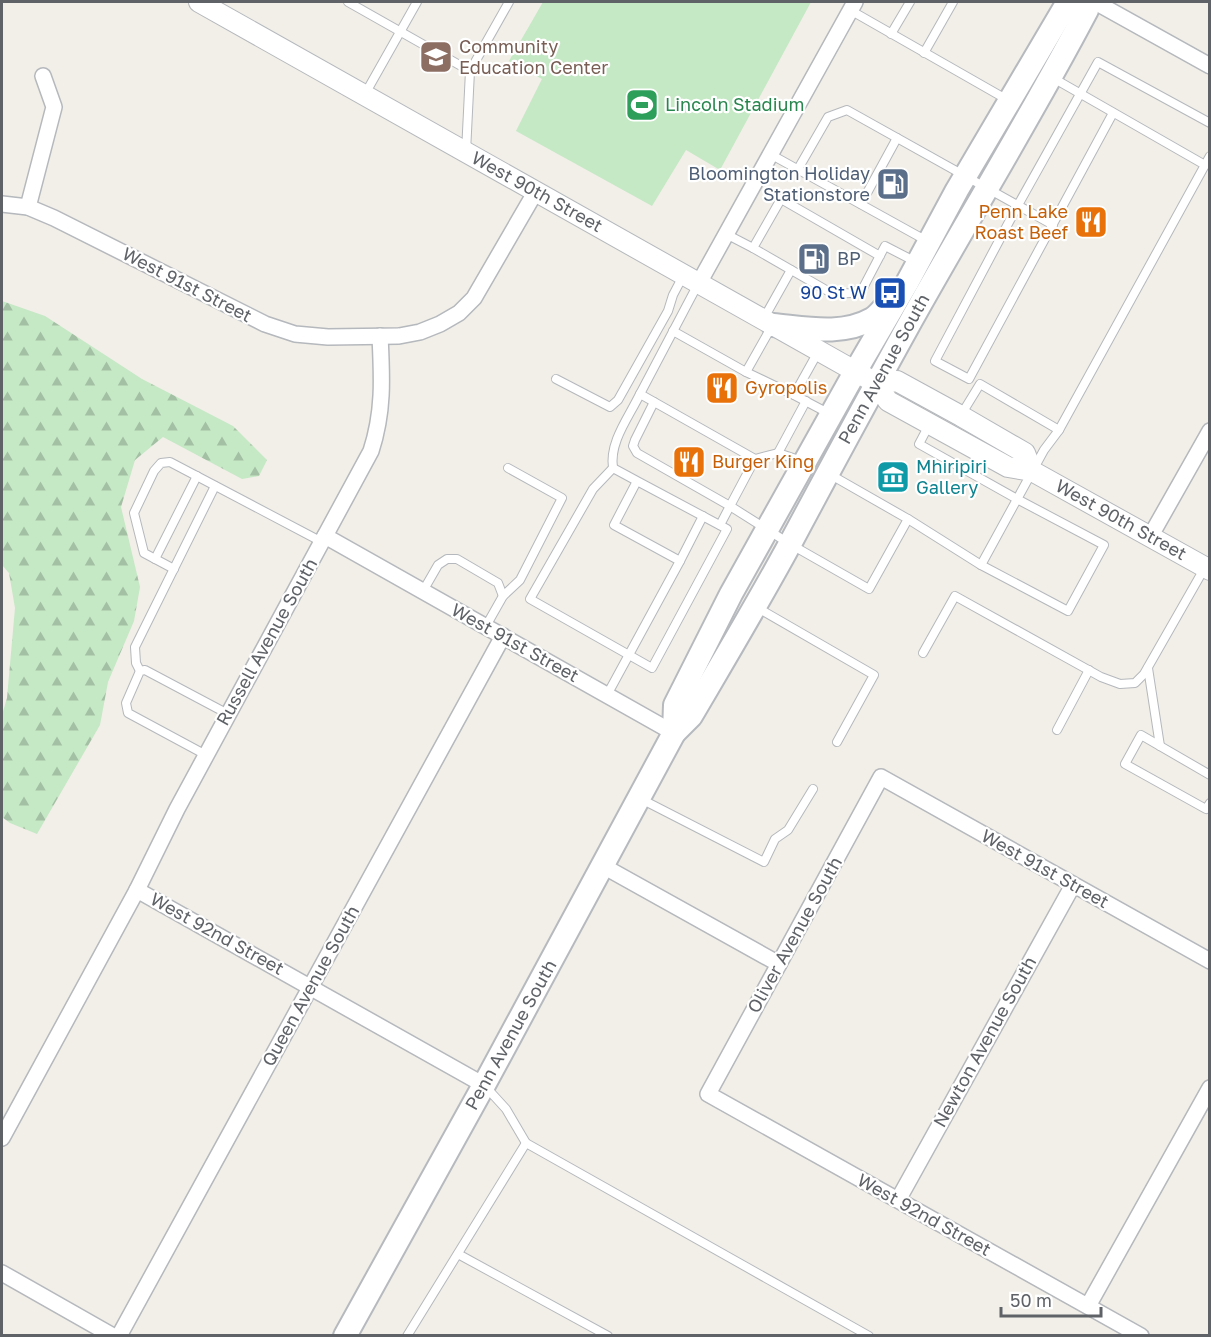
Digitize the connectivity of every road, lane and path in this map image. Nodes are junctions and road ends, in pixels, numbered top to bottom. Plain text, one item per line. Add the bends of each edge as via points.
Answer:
1 (198, 2) edge
2 (348, 2) edge
3 (417, 2) edge
4 (509, 2) edge
5 (910, 2) edge
6 (953, 2) edge
7 (1068, 2) edge
8 (1085, 2) edge
9 (1095, 2) edge
10 (853, 6) edge
11 (400, 31) junction
12 (891, 34) junction
13 (924, 53) junction
14 (1209, 66) edge
15 (470, 71) junction
16 (43, 76) dead end
17 (1052, 77) junction
18 (1080, 94) junction
19 (364, 95) junction
20 (1010, 102) junction
21 (1113, 113) junction
22 (1209, 123) edge
23 (897, 138) junction
24 (465, 152) junction
25 (770, 154) junction
26 (1209, 156) edge
27 (1205, 165) junction
28 (798, 170) junction
29 (966, 175) junction
30 (987, 187) junction
31 (536, 191) junction
32 (2, 204) edge
33 (861, 204) junction
34 (1018, 206) junction
35 (28, 207) junction
36 (1053, 225) junction
37 (726, 234) junction
38 (928, 242) junction
39 (753, 248) junction
40 (880, 256) junction
41 (917, 263) junction
42 (791, 270) junction
43 (691, 279) junction
44 (907, 284) junction
45 (768, 322) junction
46 (673, 331) junction
47 (380, 336) junction
48 (819, 351) junction
49 (746, 372) junction
50 (855, 372) junction
51 (556, 379) dead end
52 (969, 379) junction
53 (876, 384) junction
54 (980, 384) junction
55 (640, 394) junction
56 (794, 395) junction
57 (806, 401) junction
58 (654, 402) junction
59 (831, 414) junction
60 (961, 416) junction
61 (930, 423) junction
62 (1059, 430) junction
63 (1209, 431) edge
64 (778, 453) junction
65 (755, 459) junction
66 (805, 462) junction
67 (508, 468) dead end
68 (613, 468) junction
69 (1032, 471) junction
70 (827, 474) junction
71 (197, 476) junction
72 (637, 481) junction
73 (215, 486) junction
74 (1017, 499) junction
75 (730, 506) junction
76 (703, 516) junction
77 (908, 519) junction
78 (720, 525) junction
79 (767, 528) junction
80 (1150, 537) junction
81 (324, 539) junction
82 (790, 544) junction
83 (155, 559) junction
84 (680, 561) junction
85 (981, 565) junction
86 (174, 569) junction
87 (1207, 569) edge
88 (423, 591) junction
89 (503, 596) junction
90 (755, 606) junction
91 (486, 626) junction
92 (503, 636) junction
93 (923, 653) dead end
94 (629, 654) junction
95 (1148, 668) junction
96 (1089, 670) junction
97 (140, 671) junction
98 (607, 695) junction
99 (228, 714) junction
100 (1057, 730) dead end
101 (674, 733) junction
102 (837, 742) dead end
103 (1160, 746) junction
104 (206, 755) junction
105 (1209, 776) edge
106 (881, 777) joint
107 (813, 789) dead end
108 (639, 799) junction
109 (1209, 803) edge
110 (603, 866) junction
111 (1072, 885) junction
112 (137, 890) junction
113 (1209, 962) edge
114 (779, 964) junction
115 (310, 987) junction
116 (484, 1085) junction
117 (1209, 1088) edge
118 (708, 1094) joint
119 (2, 1138) edge
120 (526, 1143) junction
121 (898, 1200) junction
122 (458, 1254) junction
123 (2, 1273) edge
124 (1088, 1306) junction
125 (113, 1335) edge
126 (119, 1335) edge
127 (345, 1335) edge
128 (407, 1335) edge
129 (608, 1335) edge
130 (869, 1335) edge
131 (1141, 1335) edge

1 - 19 street, West 90th Street
2 - 11 lane
3 - 11 lane
4 - 15 lane
5 - 12 lane
6 - 13 lane
7 - 20 main road, Penn Avenue South
8 - 17 main road, Penn Avenue South via 1087,10
9 - 14 street
10 - 12 lane
10 - 25 street
11 - 15 lane
11 - 19 lane
12 - 13 lane
13 - 20 lane
15 - 24 lane
16 - 35 street via 54,107
17 - 18 lane
17 - 30 main road, Penn Avenue South
18 - 21 lane
18 - 22 lane via 1098,62
18 - 34 lane
19 - 24 street, West 90th Street
20 - 29 main road, Penn Avenue South
21 - 27 lane
21 - 36 lane
23 - 28 lane via 847,110 828,117
23 - 29 lane
23 - 33 lane
24 - 31 street, West 90th Street
25 - 28 lane
25 - 37 street
26 - 27 lane
27 - 62 lane
28 - 33 lane
29 - 30 lane
29 - 38 main road, Penn Avenue South
30 - 34 lane
30 - 53 main road, Penn Avenue South
31 - 43 street, West 90th Street
31 - 47 street via 474,298 459,313 420,332
32 - 35 street, West 91st Street
33 - 38 lane
34 - 36 lane
34 - 52 lane via 935,361
35 - 47 street, West 91st Street via 265,324 295,334
36 - 52 lane
37 - 39 lane
37 - 43 street
38 - 41 main road, Penn Avenue South
39 - 40 lane via 781,199
39 - 42 lane
40 - 41 lane via 885,246
40 - 42 lane via 863,288 851,292 833,294
41 - 44 main road, Penn Avenue South
42 - 45 lane
43 - 45 street, West 90th Street
43 - 46 lane
43 - 51 lane via 673,295 618,400 610,407
44 - 45 main road via 874,318 853,327 830,330
44 - 50 main road, Penn Avenue South
45 - 48 street, West 90th Street
45 - 49 lane
46 - 49 lane
46 - 55 lane
47 - 81 street, Russell Avenue South via 379,426 363,466
48 - 50 street, West 90th Street
48 - 56 lane
49 - 56 lane
50 - 53 street, West 90th Street
50 - 59 main road, Penn Avenue South
52 - 54 lane
53 - 60 street, West 90th Street via 897,381
53 - 61 street, West 90th Street via 888,401
53 - 70 main road, Penn Avenue South
54 - 60 lane
54 - 62 lane
55 - 58 lane
55 - 68 lane via 615,442
56 - 57 lane
57 - 59 lane
57 - 64 lane
58 - 65 lane
58 - 75 lane via 635,440 637,453
59 - 66 main road, Penn Avenue South
60 - 69 street, West 90th Street via 1025,453
61 - 69 street, West 90th Street via 1008,467
61 - 74 lane via 919,444
62 - 69 lane
63 - 80 street
64 - 65 lane
64 - 66 lane
65 - 75 lane
66 - 79 main road, Penn Avenue South
67 - 89 lane via 562,498 520,580
68 - 72 lane
68 - 94 lane via 593,489 530,599
69 - 74 lane
69 - 80 street, West 90th Street
70 - 77 lane
70 - 82 main road, Penn Avenue South
71 - 73 lane
71 - 83 lane
71 - 83 lane via 170,462 154,471 134,513 144,553
72 - 76 lane
72 - 84 lane via 614,525
73 - 81 lane
73 - 86 lane
74 - 85 lane
74 - 85 lane via 1104,545 1068,611
75 - 78 lane
75 - 79 lane
76 - 78 lane
76 - 84 lane
77 - 82 lane via 869,589
77 - 85 lane
78 - 94 lane via 728,529 652,668
79 - 82 lane
79 - 101 main road, Penn Avenue South via 675,705
80 - 87 street, West 90th Street
81 - 88 street, West 91st Street
81 - 99 street, Russell Avenue South
82 - 90 main road, Penn Avenue South
83 - 86 lane
84 - 94 lane
86 - 97 lane via 135,647
87 - 95 lane
88 - 89 lane via 438,565 447,559 457,559 498,583
88 - 91 street, West 91st Street
89 - 91 lane
90 - 101 main road, Penn Avenue South via 692,716
90 - 102 lane via 874,675
91 - 92 street, West 91st Street
92 - 98 street, West 91st Street
92 - 115 street, Queen Avenue South
93 - 96 lane via 955,596
94 - 98 lane
95 - 96 lane via 1135,683 1120,684
95 - 103 lane
96 - 100 lane
97 - 99 lane via 145,670
97 - 104 lane via 126,703 128,713
98 - 101 street, West 91st Street
99 - 104 street, Russell Avenue South
101 - 108 main road, Penn Avenue South
103 - 105 lane
103 - 109 lane via 1141,735 1125,764 1206,809
104 - 112 street, Russell Avenue South
106 - 111 street, West 91st Street
106 - 114 street, Oliver Avenue South
107 - 108 lane via 788,830 775,839 764,862
108 - 110 main road, Penn Avenue South
110 - 114 street
110 - 116 main road, Penn Avenue South
111 - 113 street, West 91st Street
111 - 121 street, Newton Avenue South
112 - 115 street, West 92nd Street
112 - 119 street, Russell Avenue South
114 - 118 street, Oliver Avenue South
115 - 116 street, West 92nd Street
115 - 126 street, Queen Avenue South
116 - 120 lane via 506,1109
116 - 127 main road, Penn Avenue South
117 - 124 street
118 - 121 street, West 92nd Street
120 - 122 lane
120 - 130 lane
121 - 124 street, West 92nd Street
122 - 128 lane
122 - 129 lane
123 - 125 street
124 - 131 street, West 92nd Street

